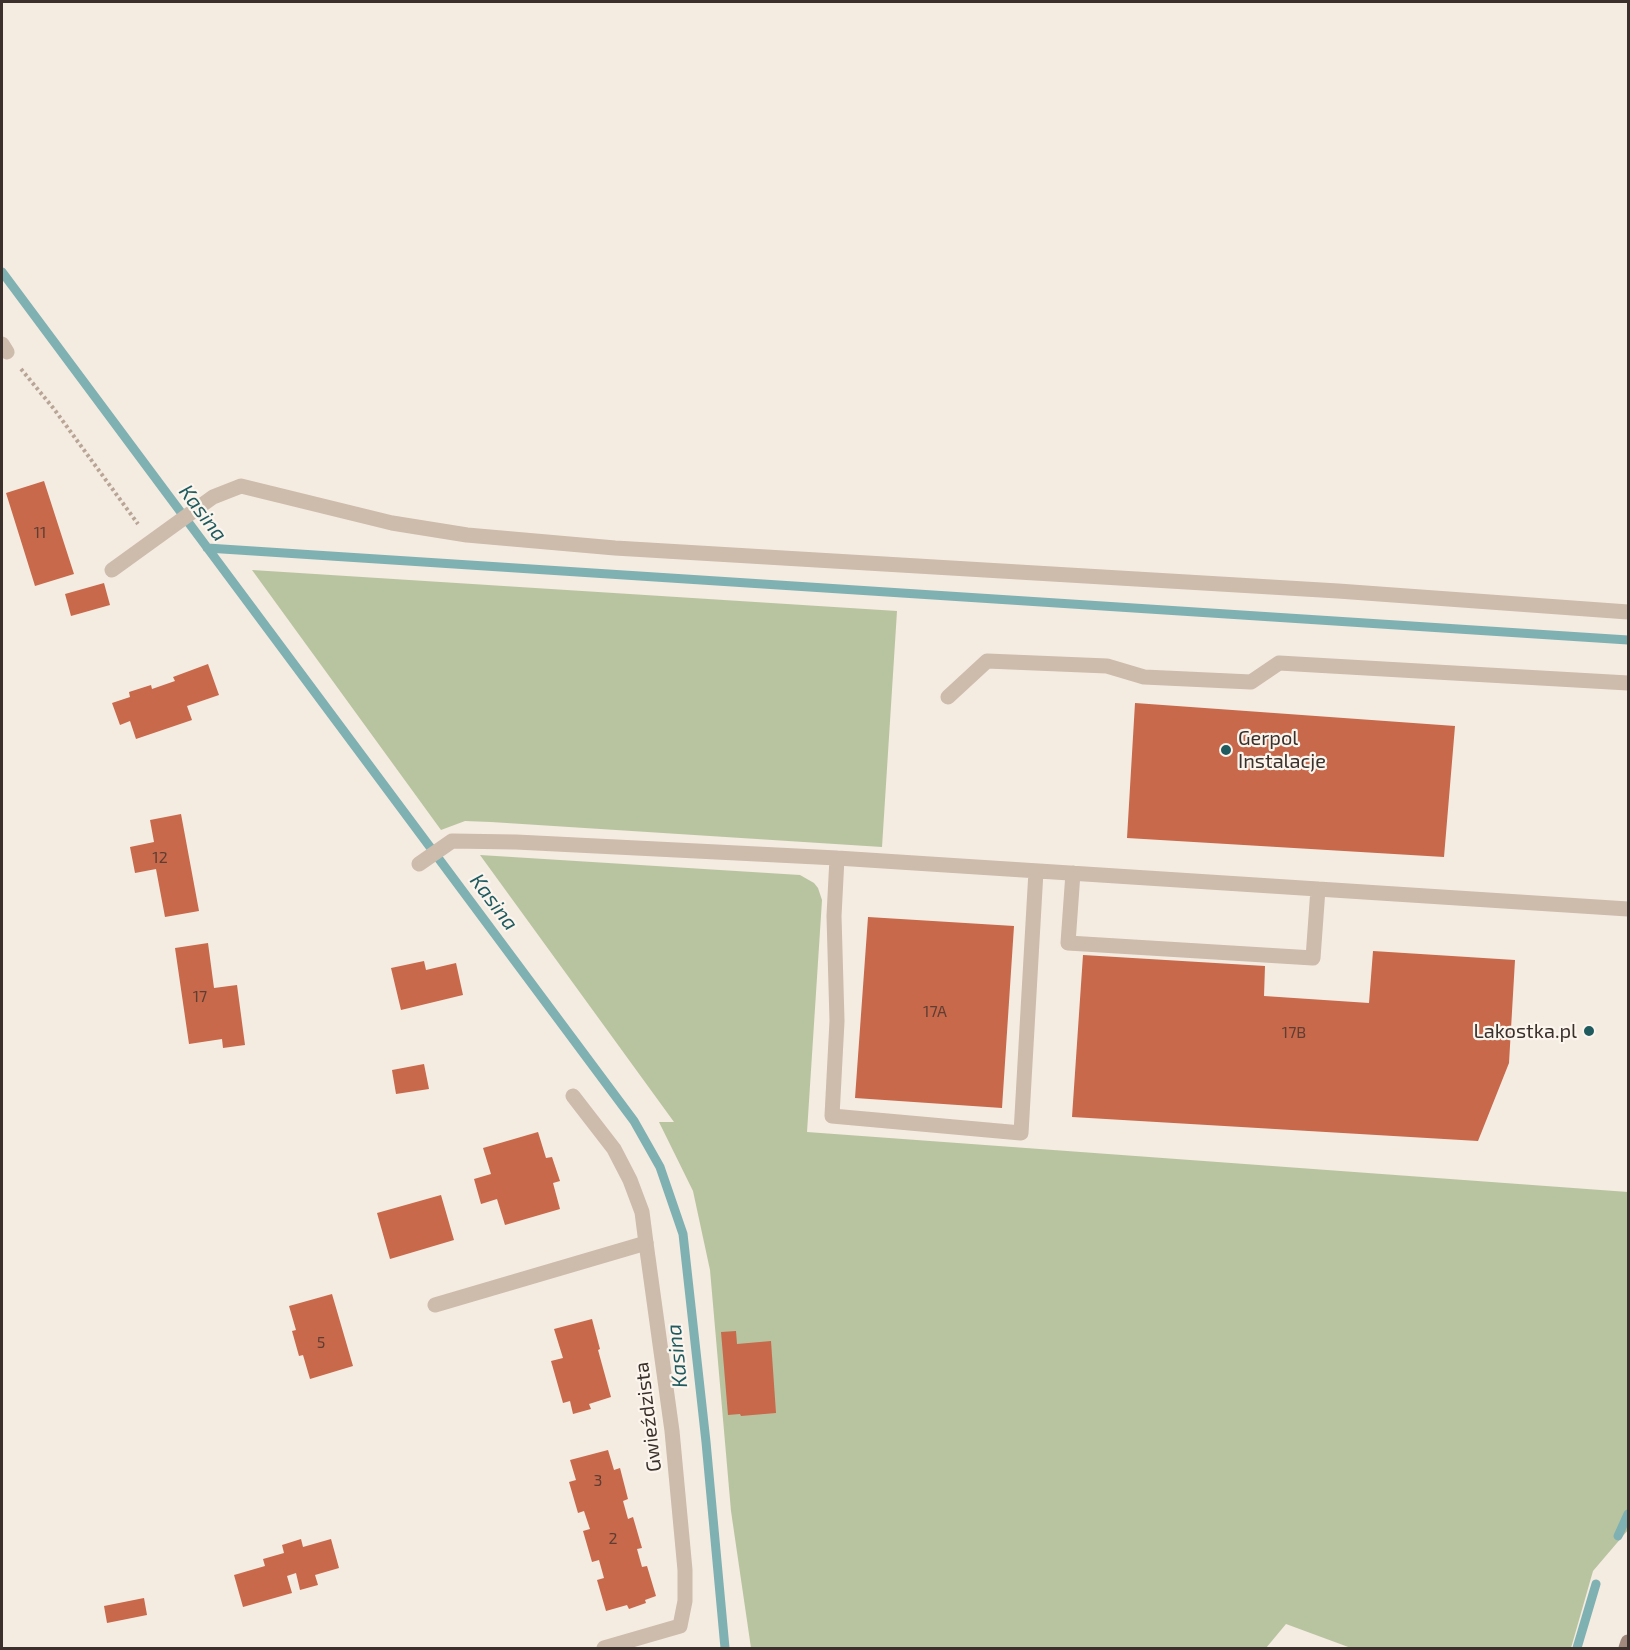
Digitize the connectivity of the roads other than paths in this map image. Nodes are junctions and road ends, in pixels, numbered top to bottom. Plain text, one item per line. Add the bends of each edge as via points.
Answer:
1 (112, 570) dead end
2 (1629, 612) edge
3 (1629, 683) edge
4 (948, 697) dead end
5 (837, 858) junction
6 (419, 864) dead end
7 (1036, 871) junction
8 (1073, 873) junction
9 (1318, 890) junction
10 (1629, 909) edge
11 (573, 1096) dead end
12 (646, 1242) junction
13 (435, 1305) dead end
14 (1629, 1642) edge
15 (603, 1648) edge
16 (1626, 1648) edge

1 - 2 street via 197,507 241,486 392,523 478,536
3 - 4 street via 1279,663 1251,682 1143,677 1107,666 987,662
5 - 6 street via 452,841
5 - 7 street
5 - 7 street via 837,1021 832,1116 1021,1133
7 - 8 street
8 - 9 street
8 - 9 street via 1068,943 1313,958
9 - 10 street
11 - 12 street, Gwieździsta via 614,1149 630,1180 642,1212
12 - 13 street
12 - 15 street, Gwieździsta via 672,1431 685,1601 680,1626
14 - 16 main road

